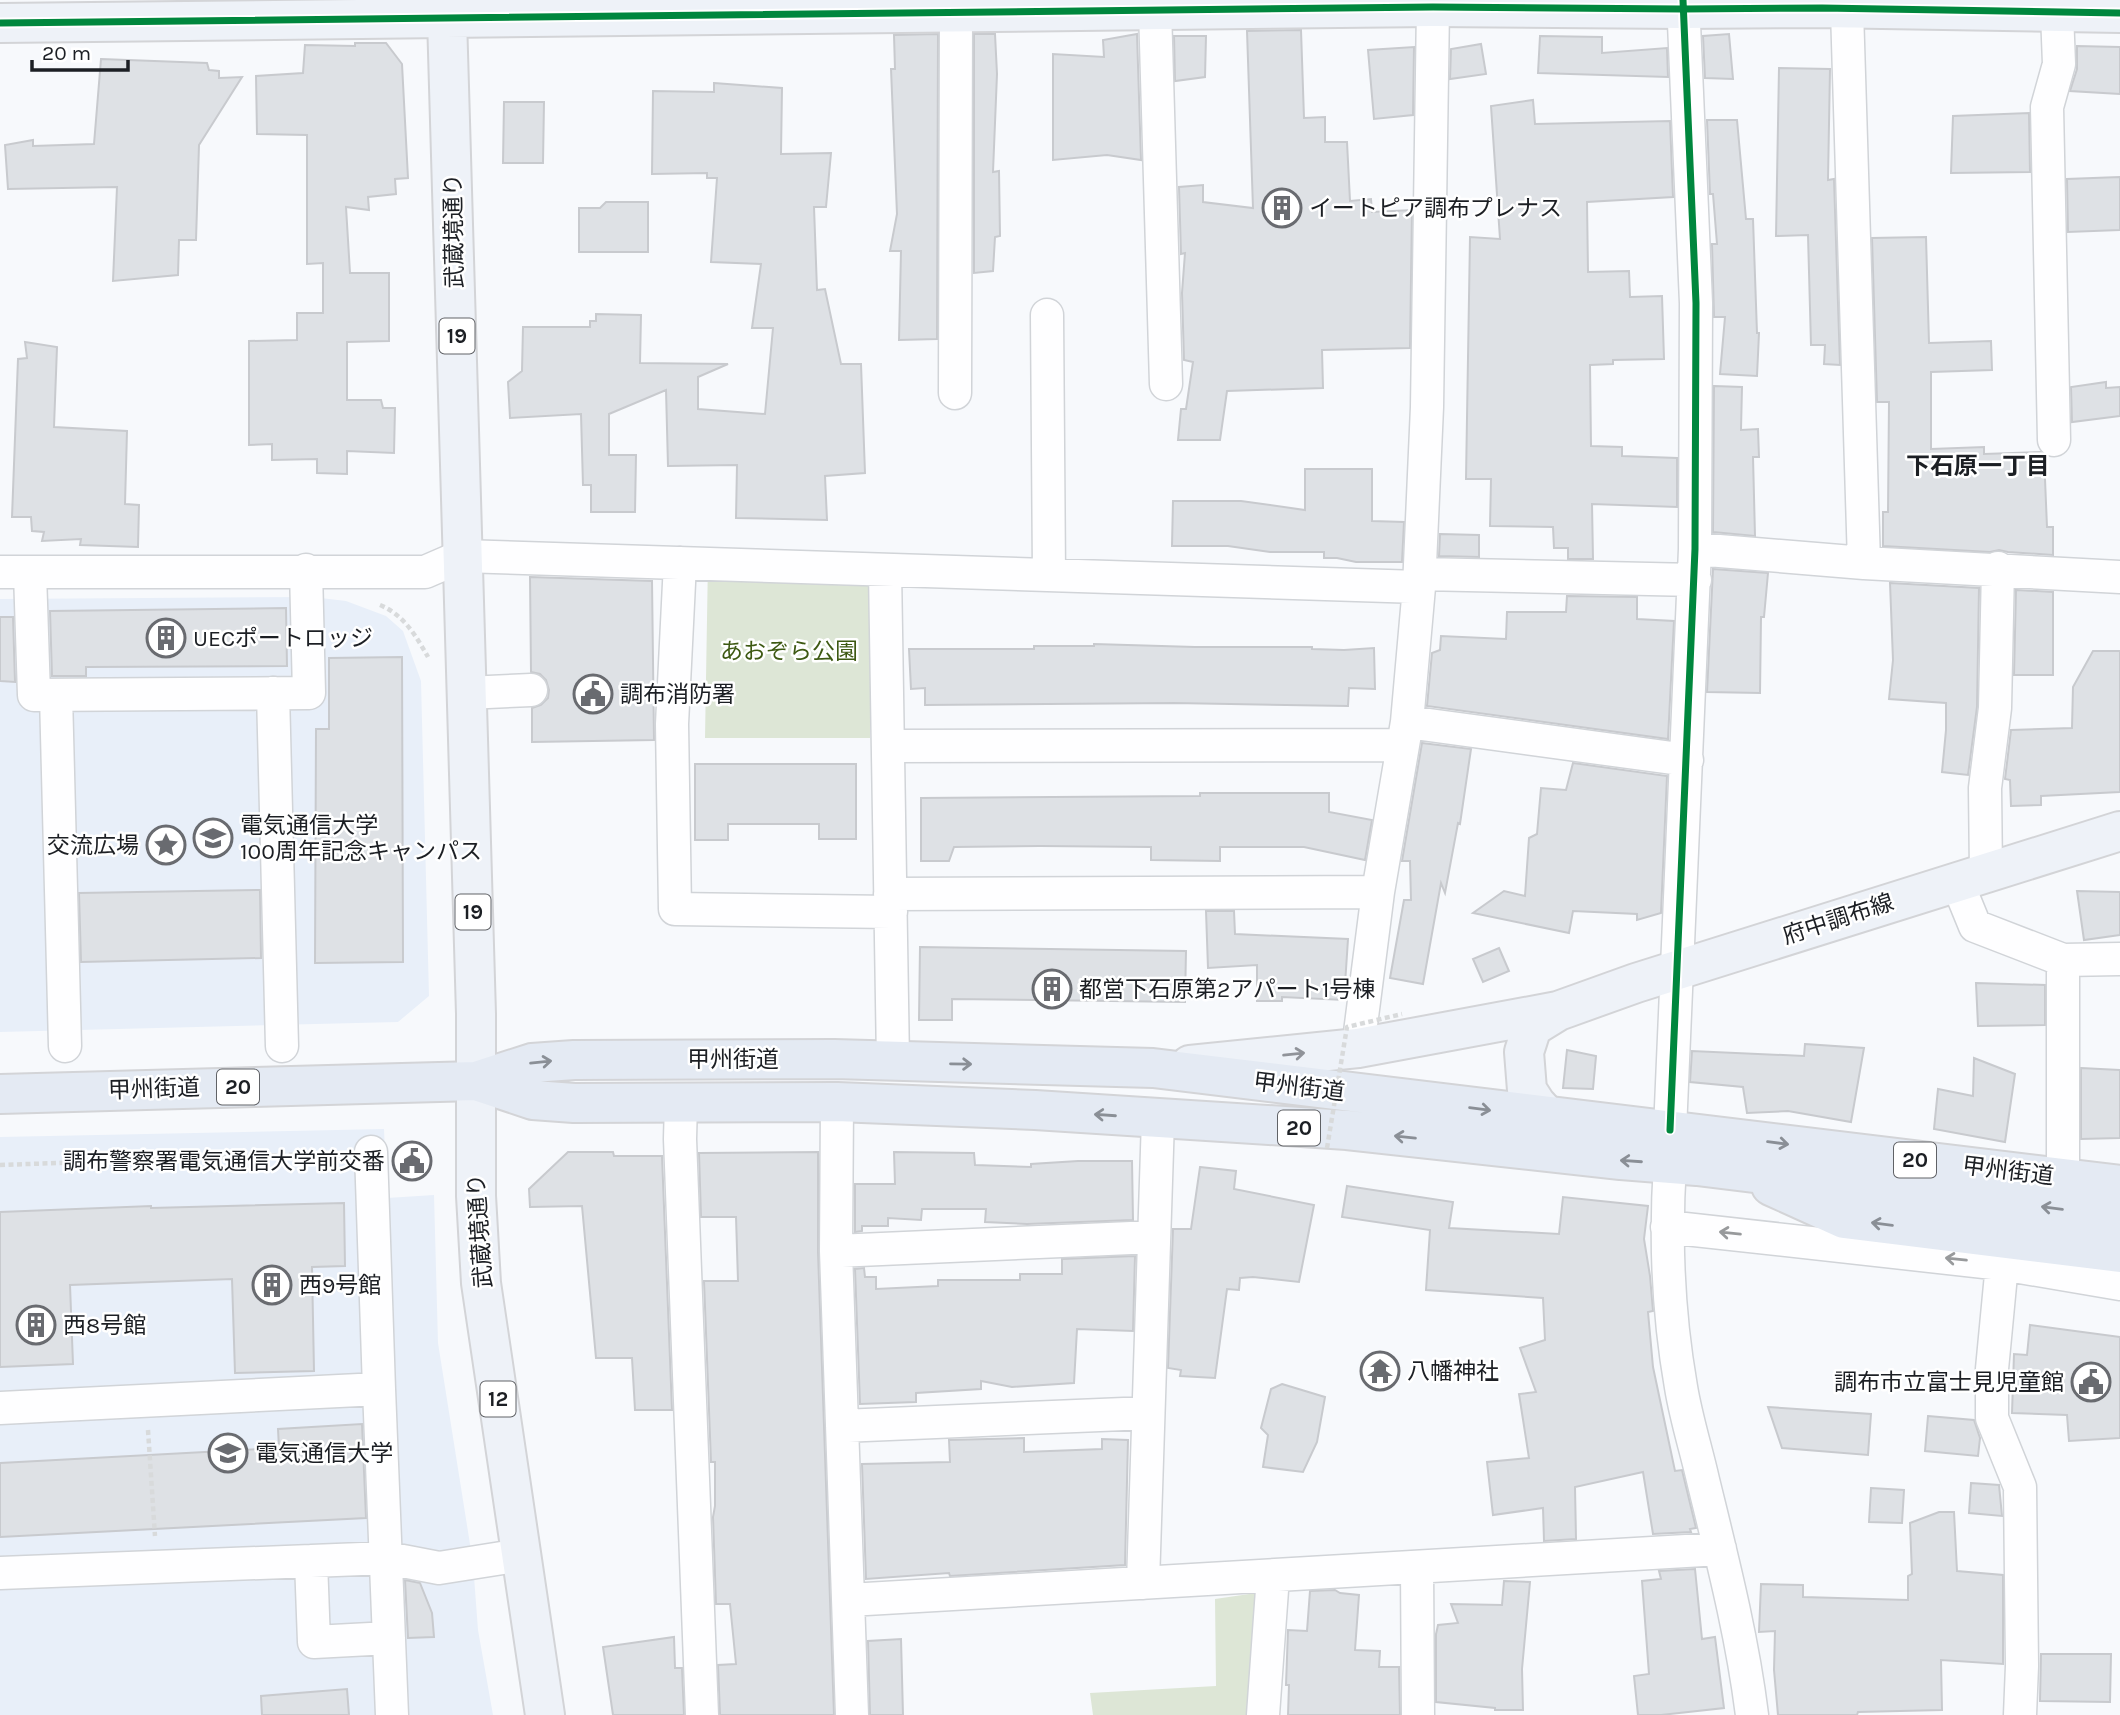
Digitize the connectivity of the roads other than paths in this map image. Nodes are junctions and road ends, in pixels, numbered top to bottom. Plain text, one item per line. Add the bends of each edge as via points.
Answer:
1 (1683, 5) edge
2 (446, 6) edge
3 (1830, 6) edge
4 (1433, 7) junction
5 (1155, 9) junction
6 (2045, 9) edge
7 (956, 12) junction
8 (2120, 13) edge
9 (0, 23) edge
10 (1047, 314) dead end
11 (1166, 384) dead end
12 (955, 393) dead end
13 (2054, 440) dead end
14 (1695, 549) junction
15 (462, 556) junction
16 (680, 563) junction
17 (1864, 563) junction
18 (1998, 568) junction
19 (306, 570) junction
20 (885, 570) junction
21 (15, 572) edge
22 (1049, 575) junction
23 (2120, 577) edge
24 (1420, 580) junction
25 (1695, 580) junction
26 (531, 690) dead end
27 (273, 693) junction
28 (466, 693) junction
29 (56, 695) junction
30 (1405, 734) junction
31 (888, 746) junction
32 (1687, 760) junction
33 (2120, 831) edge
34 (1971, 877) junction
35 (1378, 892) junction
36 (890, 903) junction
37 (2120, 959) edge
38 (2063, 960) junction
39 (1678, 970) junction
40 (1558, 1011) junction
41 (65, 1046) dead end
42 (282, 1046) dead end
43 (1358, 1048) junction
44 (893, 1062) junction
45 (1153, 1068) junction
46 (476, 1081) junction
47 (0, 1094) edge
48 (681, 1102) junction
49 (837, 1102) junction
50 (1547, 1116) junction
51 (1158, 1119) junction
52 (1670, 1147) junction
53 (370, 1152) road end
54 (1754, 1173) junction
55 (2063, 1178) junction
56 (2120, 1185) edge
57 (2120, 1217) edge
58 (1667, 1227) junction
59 (1154, 1237) junction
60 (836, 1251) junction
61 (2120, 1253) edge
62 (2002, 1264) junction
63 (2120, 1284) edge
64 (379, 1389) junction
65 (0, 1408) edge
66 (1148, 1413) junction
67 (842, 1426) junction
68 (1720, 1549) junction
69 (521, 1555) junction
70 (387, 1558) junction
71 (311, 1561) junction
72 (1417, 1567) junction
73 (0, 1573) edge
74 (1273, 1576) junction
75 (1143, 1583) junction
76 (849, 1600) junction
77 (389, 1638) junction
78 (392, 1715) edge
79 (545, 1715) edge
80 (702, 1715) edge
81 (852, 1715) edge
82 (1263, 1715) edge
83 (1418, 1715) edge
84 (1752, 1715) edge
85 (2020, 1715) edge

1 - 3 main road
1 - 4 main road
1 - 14 street via 1696,303
2 - 7 main road
2 - 9 main road
2 - 15 main road, 武蔵境通り / 19
3 - 6 main road
3 - 17 street
4 - 5 main road
4 - 24 street
5 - 7 main road
5 - 11 street
6 - 8 main road
6 - 13 street via 2059,64 2048,107
7 - 12 street
10 - 22 street
14 - 17 street
14 - 25 street
15 - 16 street
15 - 19 street via 425,572
15 - 28 main road, 武蔵境通り / 19 via 447,656
16 - 20 street
16 - 36 street via 672,724 676,909
17 - 18 street
18 - 23 street
18 - 34 street via 1995,708
19 - 21 street
19 - 27 street via 309,693
20 - 22 street
20 - 31 street
21 - 29 street via 34,695
22 - 24 street
24 - 25 street
24 - 30 street
25 - 32 street
26 - 28 street
27 - 29 street
27 - 42 street
28 - 46 main road, 武蔵境通り / 19
29 - 41 street
30 - 31 street
30 - 32 street
30 - 35 street
31 - 36 street
32 - 39 street
33 - 34 main road, 府中調布線
34 - 38 street via 1975,926
34 - 39 main road, 府中調布線
35 - 36 street
35 - 43 street
36 - 44 street
37 - 38 street
38 - 55 street
39 - 40 main road, 府中調布線
39 - 52 street
40 - 43 main road
40 - 50 main road via 1532,1027 1524,1052 1527,1090
45 -> 43 main road
44 -> 45 highway, 甲州街道 / 20
46 -> 44 highway, 甲州街道 / 20 via 532,1063 574,1060
45 -> 50 highway, 甲州街道 / 20
46 - 47 highway, 甲州街道 / 20
46 - 48 highway, 甲州街道 / 20 via 533,1100
46 - 69 main road, 武蔵境通り / 12 via 481,1283
48 - 49 highway, 甲州街道 / 20
48 - 80 street
51 -> 49 highway, 甲州街道 / 20
49 - 60 street
50 - 52 highway, 甲州街道 / 20
52 -> 51 highway, 甲州街道 / 20
51 - 59 street
52 - 54 highway, 甲州街道 / 20
52 -> 55 highway, 甲州街道 / 20
52 - 58 street
53 - 64 street
57 -> 54 highway, 甲州街道 / 20
61 -> 54 highway via 1844,1219 1779,1191
55 - 56 highway, 甲州街道 / 20
62 -> 58 street
58 - 68 street via 1670,1307 1681,1389
59 - 60 street
59 - 66 street
60 - 67 street
62 - 63 street
62 - 85 street via 1992,1418 2020,1487
64 - 65 street
64 - 70 street
66 - 67 street
66 - 75 street
67 - 76 street
68 - 72 street
68 - 84 street
69 - 70 street via 439,1568
69 - 79 main road, 武蔵境通り / 12
70 - 71 street
70 - 77 street
71 - 73 street
71 - 77 street via 314,1642
72 - 74 street
72 - 83 street
74 - 75 street
74 - 82 street
75 - 76 street
76 - 81 street
77 - 78 street

